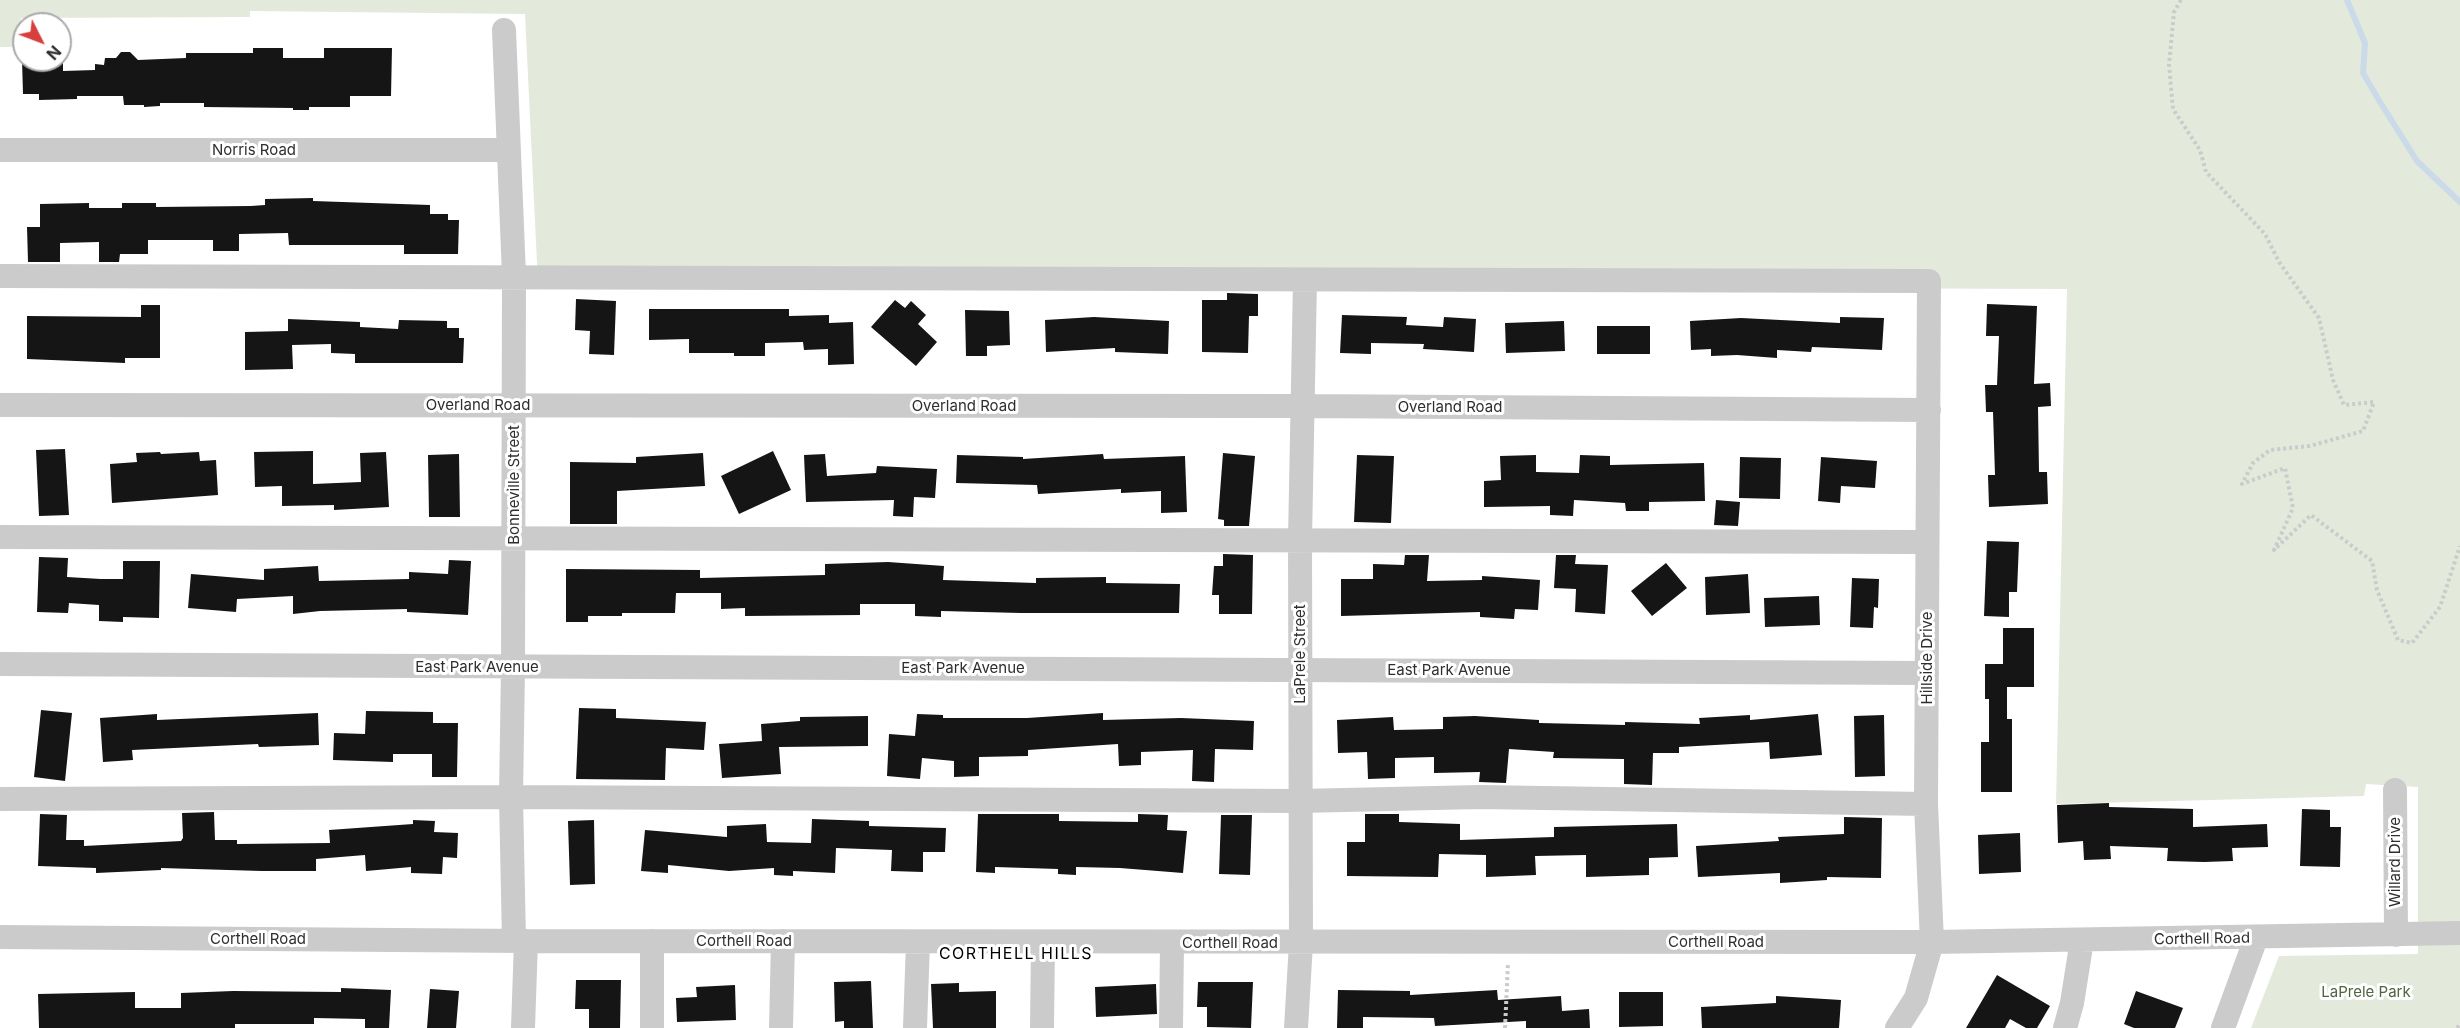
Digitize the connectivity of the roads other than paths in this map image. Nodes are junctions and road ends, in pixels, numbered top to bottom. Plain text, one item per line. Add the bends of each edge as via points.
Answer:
1 (504, 30) dead end
2 (0, 150) edge
3 (508, 150) junction
4 (0, 276) edge
5 (514, 276) junction
6 (1305, 280) junction
7 (0, 405) edge
8 (515, 405) junction
9 (1301, 406) junction
10 (1929, 410) junction
11 (0, 537) edge
12 (514, 540) junction
13 (1300, 540) junction
14 (1927, 542) junction
15 (0, 664) edge
16 (513, 667) junction
17 (1300, 669) junction
18 (1927, 673) junction
19 (2395, 790) dead end
20 (511, 797) junction
21 (0, 799) edge
22 (1299, 801) junction
23 (1926, 804) junction
24 (2460, 933) edge
25 (2396, 935) junction
26 (0, 937) edge
27 (2256, 938) junction
28 (2082, 940) junction
29 (520, 941) junction
30 (652, 941) junction
31 (783, 941) junction
32 (918, 942) junction
33 (1043, 942) junction
34 (1172, 942) junction
35 (1932, 942) junction
36 (1301, 943) junction
37 (523, 1028) edge
38 (652, 1028) edge
39 (781, 1028) edge
40 (915, 1028) edge
41 (1042, 1028) edge
42 (1171, 1028) edge
43 (1296, 1028) edge
44 (1897, 1028) edge
45 (2065, 1028) edge
46 (2223, 1028) edge

1 - 3 street, Bonneville Street
2 - 3 street, Norris Road
3 - 5 street, Bonneville Street
4 - 5 street
5 - 6 street
5 - 8 street, Bonneville Street
6 - 9 street, LaPrele Street
6 - 10 street, Hillside Drive via 1929,280
7 - 8 street, Overland Road
8 - 9 street, Overland Road
8 - 12 street, Bonneville Street
9 - 10 street, Overland Road
9 - 13 street, LaPrele Street
10 - 14 street, Hillside Drive
11 - 12 street
12 - 13 street
12 - 16 street, Bonneville Street
13 - 14 street
13 - 17 street, LaPrele Street
14 - 18 street, Hillside Drive
15 - 16 street, East Park Avenue
16 - 17 street, East Park Avenue
16 - 20 street, Bonneville Street
17 - 18 street, East Park Avenue
17 - 22 street, LaPrele Street
18 - 23 street, Hillside Drive
19 - 25 street, Willard Drive
20 - 21 street
20 - 22 street
20 - 29 street, Bonneville Street
22 - 23 street via 1480,797
22 - 36 street, LaPrele Street
23 - 35 street, Hillside Drive
24 - 25 street, Corthell Road
25 - 27 street, Corthell Road
26 - 29 street, Corthell Road
27 - 28 street, Corthell Road
27 - 46 street
28 - 35 street, Corthell Road
28 - 45 street
29 - 30 street, Corthell Road
29 - 37 street, Bonneville Street
30 - 31 street, Corthell Road
30 - 38 street
31 - 32 street, Corthell Road
31 - 39 street
32 - 33 street, Corthell Road
32 - 40 street
33 - 34 street, Corthell Road
33 - 41 street
34 - 36 street, Corthell Road
34 - 42 street
35 - 36 street, Corthell Road
35 - 44 street, Hillside Drive via 1916,998
36 - 43 street, LaPrele Street

